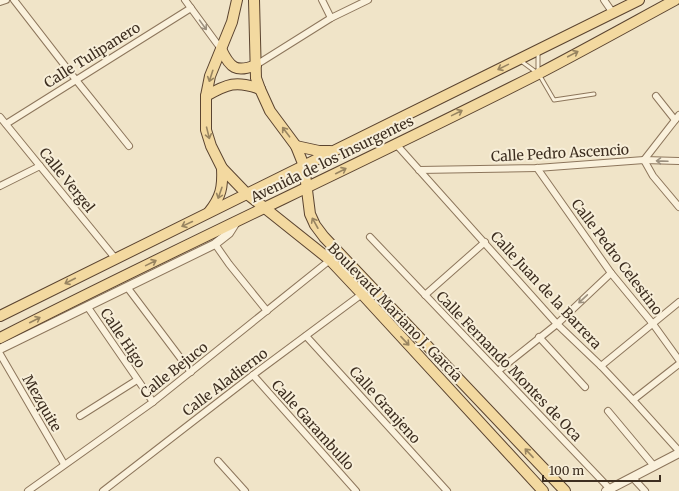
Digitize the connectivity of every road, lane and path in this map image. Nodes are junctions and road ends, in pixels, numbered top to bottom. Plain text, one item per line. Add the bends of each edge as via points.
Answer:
1 (6, 0) edge
2 (14, 0) edge
3 (185, 0) edge
4 (237, 0) edge
5 (254, 0) edge
6 (322, 0) edge
7 (368, 0) edge
8 (604, 0) edge
9 (639, 0) edge
10 (675, 0) edge
11 (0, 2) edge
12 (191, 8) junction
13 (612, 13) junction
14 (331, 18) junction
15 (221, 49) junction
16 (538, 50) junction
17 (518, 59) junction
18 (256, 65) junction
19 (538, 73) junction
20 (76, 80) junction
21 (260, 90) junction
22 (594, 94) dead end
23 (206, 96) junction
24 (656, 96) dead end
25 (0, 117) edge
26 (677, 118) edge
27 (6, 124) junction
28 (395, 143) junction
29 (129, 146) dead end
30 (296, 146) junction
31 (332, 151) junction
32 (644, 160) junction
33 (679, 161) edge
34 (40, 166) junction
35 (304, 166) junction
36 (222, 168) junction
37 (537, 168) junction
38 (419, 170) junction
39 (0, 186) edge
40 (306, 188) junction
41 (246, 193) junction
42 (679, 207) edge
43 (265, 208) junction
44 (207, 214) junction
45 (236, 222) junction
46 (370, 237) dead end
47 (485, 242) junction
48 (215, 244) junction
49 (115, 258) junction
50 (330, 260) junction
51 (611, 273) junction
52 (127, 287) junction
53 (362, 294) junction
54 (425, 295) junction
55 (679, 302) edge
56 (388, 304) junction
57 (87, 306) junction
58 (267, 311) junction
59 (379, 313) junction
60 (0, 316) edge
61 (557, 324) junction
62 (653, 324) junction
63 (306, 336) junction
64 (539, 337) junction
65 (0, 338) edge
66 (0, 349) edge
67 (0, 354) edge
68 (679, 360) edge
69 (679, 364) edge
70 (601, 366) junction
71 (498, 371) junction
72 (190, 372) junction
73 (253, 375) junction
74 (137, 380) junction
75 (585, 387) dead end
76 (633, 400) junction
77 (153, 402) junction
78 (608, 411) dead end
79 (80, 416) dead end
80 (679, 452) edge
81 (218, 461) dead end
82 (64, 464) junction
83 (654, 466) junction
84 (633, 478) junction
85 (608, 490) edge
86 (28, 491) edge
87 (103, 491) edge
88 (244, 491) edge
89 (356, 491) edge
90 (447, 491) edge
91 (543, 491) edge
92 (565, 491) edge
93 (645, 491) edge

1 - 11 street
2 - 20 street
3 - 12 street
4 - 15 main road, Boulevard Mariano J. García via 232,22
5 - 18 main road, Boulevard Mariano J. García
6 - 14 street
7 - 14 street
8 - 13 street
9 - 13 main road, Avenida de los Insurgentes
19 -> 10 main road, Avenida de los Insurgentes
12 -> 15 street
12 - 20 street, Calle Tulipanero
13 - 16 main road, Avenida de los Insurgentes
14 - 18 street
15 - 18 main road via 232,67 246,69
15 -> 23 main road, Boulevard Mariano J. García via 210,76
16 - 17 main road, Avenida de los Insurgentes
16 - 19 lane
17 - 19 lane
17 -> 31 main road, Avenida de los Insurgentes
18 - 21 main road, Boulevard Mariano J. García via 256,78
19 - 22 lane via 554,100
28 -> 19 main road, Avenida de los Insurgentes
20 - 27 street, Calle Tulipanero
20 - 29 street
21 - 23 main road via 248,84 237,84 228,85
30 -> 21 main road, Boulevard Mariano J. García via 270,111
23 -> 36 main road, Boulevard Mariano J. García via 206,130
24 - 26 street
25 - 27 street, Calle Vergel
26 - 32 street
27 - 34 street, Calle Vergel
28 - 38 street, Calle Juan de la Barrera
40 -> 28 main road, Avenida de los Insurgentes
30 - 31 main road
30 - 35 main road, Boulevard Mariano J. García
31 - 35 main road, Avenida de los Insurgentes
33 -> 32 street
32 - 37 street, Calle Pedro Ascencio
32 - 42 street, Calle Pedro Ascencio via 653,176
34 - 39 street
34 - 49 street, Calle Vergel
35 - 40 main road, Boulevard Mariano J. García
35 - 41 main road, Avenida de los Insurgentes
36 - 41 main road, Boulevard Mariano J. García
36 -> 44 main road via 221,192
37 - 38 street, Calle Pedro Ascencio
37 - 51 street, Calle Pedro Celestino
38 - 47 street, Calle Juan de la Barrera
40 - 43 main road, Avenida de los Insurgentes
56 -> 40 main road, Boulevard Mariano J. García via 315,225 308,205
41 - 43 main road, Boulevard Mariano J. García
41 - 44 main road, Avenida de los Insurgentes
43 - 45 main road, Avenida de los Insurgentes
43 - 50 main road, Boulevard Mariano J. García
44 -> 49 main road, Avenida de los Insurgentes
45 - 48 street via 229,233
65 -> 45 main road, Avenida de los Insurgentes
46 - 54 street, Calle Fernando Montes de Oca
47 - 54 street
47 - 61 street, Calle Juan de la Barrera
48 - 52 street
48 - 58 street
49 -> 60 main road, Avenida de los Insurgentes
50 - 53 main road, Boulevard Mariano J. García
50 - 58 street, Calle Bejuco
51 -> 61 street
51 - 62 street, Calle Pedro Celestino
52 - 57 street
52 - 72 street
53 - 59 main road, Boulevard Mariano J. García
53 - 63 street, Calle Aladierno
54 - 71 street, Calle Fernando Montes de Oca
55 - 62 street
56 - 59 main road
92 -> 56 main road, Boulevard Mariano J. García
57 - 66 street
57 - 74 street, Calle Higo
58 - 72 street, Calle Bejuco
59 -> 91 main road, Boulevard Mariano J. García
61 - 64 street
61 - 70 street, Calle Juan de la Barrera
62 - 68 street, Calle Pedro Celestino
62 - 70 street
63 - 73 street, Calle Aladierno
63 - 90 street, Calle Granjeno
64 - 71 street
64 - 75 street
67 - 82 street, Mezquite
69 - 76 street
70 - 76 street, Calle Juan de la Barrera
71 - 85 street, Calle Fernando Montes de Oca
72 - 77 street, Calle Bejuco
73 - 87 street, Calle Aladierno
73 - 89 street, Calle Garambullo
74 - 77 street, Calle Higo
74 - 79 street
76 - 80 street, Calle Juan de la Barrera
77 - 82 street, Calle Bejuco
78 - 83 street
80 - 83 street
81 - 88 street
82 - 86 street, Calle Bejuco
83 - 84 street
84 - 85 street
84 - 93 street

